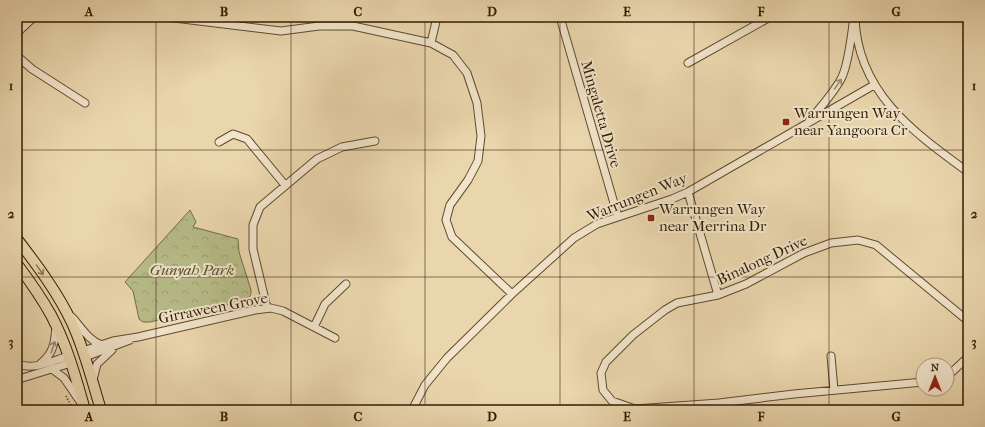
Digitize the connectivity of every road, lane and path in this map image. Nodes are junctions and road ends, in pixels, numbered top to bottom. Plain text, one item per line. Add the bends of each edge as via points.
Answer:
1 (34, 17) edge
2 (166, 17) edge
3 (437, 17) edge
4 (560, 17) edge
5 (770, 17) edge
6 (855, 17) edge
7 (967, 17) edge
8 (968, 24) edge
9 (17, 33) edge
10 (431, 43) junction
11 (17, 56) edge
12 (688, 63) dead end
13 (874, 85) junction
14 (85, 103) dead end
15 (804, 126) junction
16 (219, 142) dead end
17 (375, 142) dead end
18 (968, 172) edge
19 (285, 185) junction
20 (688, 192) junction
21 (618, 217) junction
22 (17, 239) edge
23 (17, 264) edge
24 (346, 284) dead end
25 (512, 294) junction
26 (718, 295) junction
27 (63, 306) junction
28 (267, 308) junction
29 (968, 321) edge
30 (56, 325) junction
31 (314, 327) junction
32 (138, 337) junction
33 (335, 338) dead end
34 (123, 344) junction
35 (102, 345) junction
36 (84, 354) junction
37 (831, 356) dead end
38 (968, 357) edge
39 (70, 359) junction
40 (18, 362) edge
41 (40, 364) junction
42 (955, 369) edge
43 (52, 370) junction
44 (18, 380) edge
45 (93, 382) junction
46 (915, 383) edge
47 (834, 390) junction
48 (85, 410) edge
49 (101, 410) edge
50 (412, 410) edge

1 - 9 street
2 - 10 street via 281,31 318,26 353,26
3 - 10 street
4 - 21 street, Mingaletta Drive
5 - 12 street
6 - 13 street via 857,36
15 -> 6 street via 842,78
7 - 8 street
10 - 25 street via 453,55 467,73 477,104 481,136 478,161 450,205 446,220 452,237
11 - 14 street via 32,69
13 - 15 street, Warrungen Way
13 - 18 street via 891,109 906,124
15 - 20 street, Warrungen Way
16 - 19 street via 233,134 247,139
17 - 19 street via 342,146 317,159
19 - 28 street via 260,207 253,225 253,249
20 - 21 street, Warrungen Way
20 - 26 street
21 - 25 street, Warrungen Way via 597,224 574,238
22 -> 27 main road
23 - 30 main road
24 - 31 street via 325,304
25 - 50 street, Warrungen Way via 447,358 425,385
26 - 29 street, Binalong Drive via 746,284 804,253 831,243 858,240 876,245
26 - 47 street, Binalong Drive via 678,303 633,335 606,362 601,373 603,390 612,401 635,409 719,403
27 - 35 street via 90,337
27 - 36 main road
28 - 31 street, Girraween Grove via 283,311
28 - 32 street, Girraween Grove
30 - 39 main road
41 -> 30 street via 53,349
31 - 33 street, Girraween Grove
32 - 34 street, Girraween Grove
32 - 35 street, Girraween Grove via 119,339
34 - 36 street, Girraween Grove
34 - 45 street via 106,354 97,364
35 - 36 street, Girraween Grove
36 - 39 main road
36 - 45 main road
37 - 47 street
38 - 42 street
39 - 41 street
39 - 43 street
39 - 48 main road
40 - 41 street via 29,366
40 - 44 street via 21,370
43 - 44 street
43 - 48 street via 66,380
45 - 49 main road
46 - 47 street, Binalong Drive

